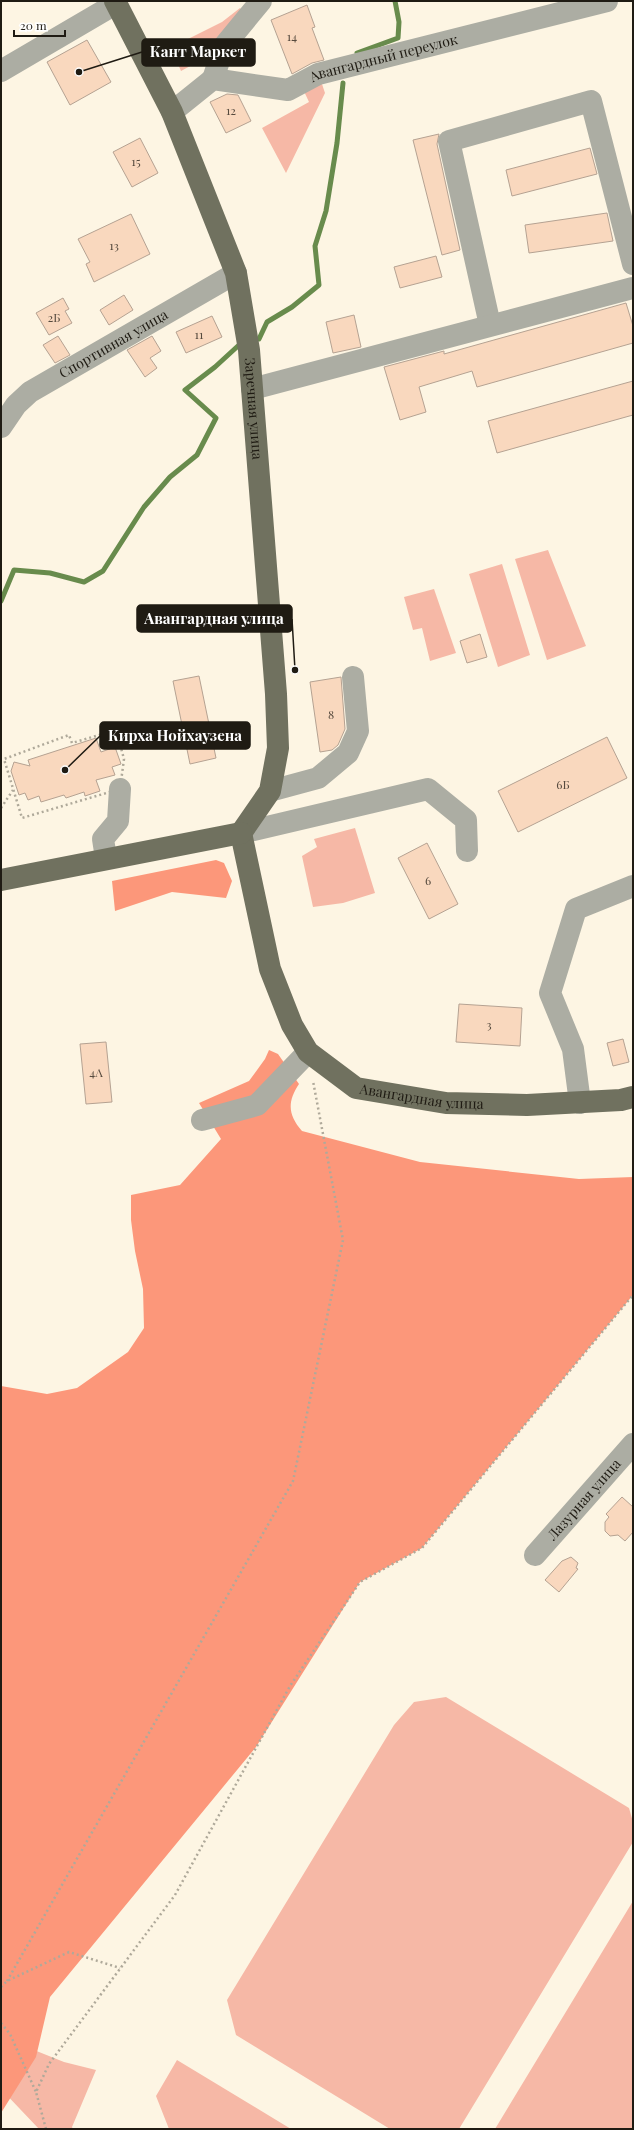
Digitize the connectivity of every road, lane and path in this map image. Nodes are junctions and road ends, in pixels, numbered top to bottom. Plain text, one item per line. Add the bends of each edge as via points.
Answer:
1 (261, 1) edge
2 (607, 1) edge
3 (116, 2) edge
4 (1, 71) edge
5 (213, 79) junction
6 (172, 112) junction
7 (633, 264) edge
8 (236, 272) junction
9 (633, 288) edge
10 (490, 325) junction
11 (252, 388) junction
12 (1, 427) edge
13 (353, 677) dead end
14 (120, 789) junction
15 (13, 790) junction
16 (270, 791) junction
17 (1, 808) edge
18 (241, 833) junction
19 (468, 850) dead end
20 (106, 858) junction
21 (1, 880) edge
22 (633, 886) edge
23 (308, 1052) junction
24 (633, 1097) edge
25 (580, 1103) junction
26 (202, 1120) dead end
27 (633, 1295) edge
28 (633, 1444) edge
29 (535, 1555) dead end
30 (120, 1968) junction
31 (7, 1980) junction
32 (1, 1986) edge
33 (1, 2023) edge
34 (36, 2092) junction
35 (46, 2129) edge

1 - 5 street via 224,46
2 - 5 street, Авангардный переулок via 318,74 288,90
3 - 4 street
3 - 6 main road, Заречная улица
5 - 6 street
6 - 8 main road, Заречная улица
7 - 10 street via 591,102 450,141
8 - 11 main road, Заречная улица via 249,350
8 - 12 street, Спортивная улица via 30,392 16,405
9 - 10 street
10 - 11 street
11 - 16 main road, Заречная улица via 276,694 278,748
13 - 16 street via 358,731 348,752 318,778
14 - 15 path via 22,818
14 - 15 path via 124,759 116,730 72,743 69,735 4,759
14 - 20 street via 118,821 103,839
15 - 17 path
16 - 18 main road, Заречная улица
18 - 19 street via 428,788 466,820
18 - 20 main road
18 - 23 main road, Авангардная улица via 270,969 292,1025
20 - 21 main road
22 - 25 street via 576,909 550,994 573,1049
23 - 25 main road, Авангардная улица via 356,1088 446,1103 527,1106
23 - 26 street via 257,1105
23 - 31 path via 343,1240 292,1481
24 - 25 main road, Авангардная улица
27 - 30 path via 422,1548 360,1582 290,1686 175,1894
28 - 29 street, Лазурная улица
30 - 31 path via 69,1952
30 - 34 path via 49,2064
31 - 32 path
33 - 34 path via 13,2040
34 - 35 path

